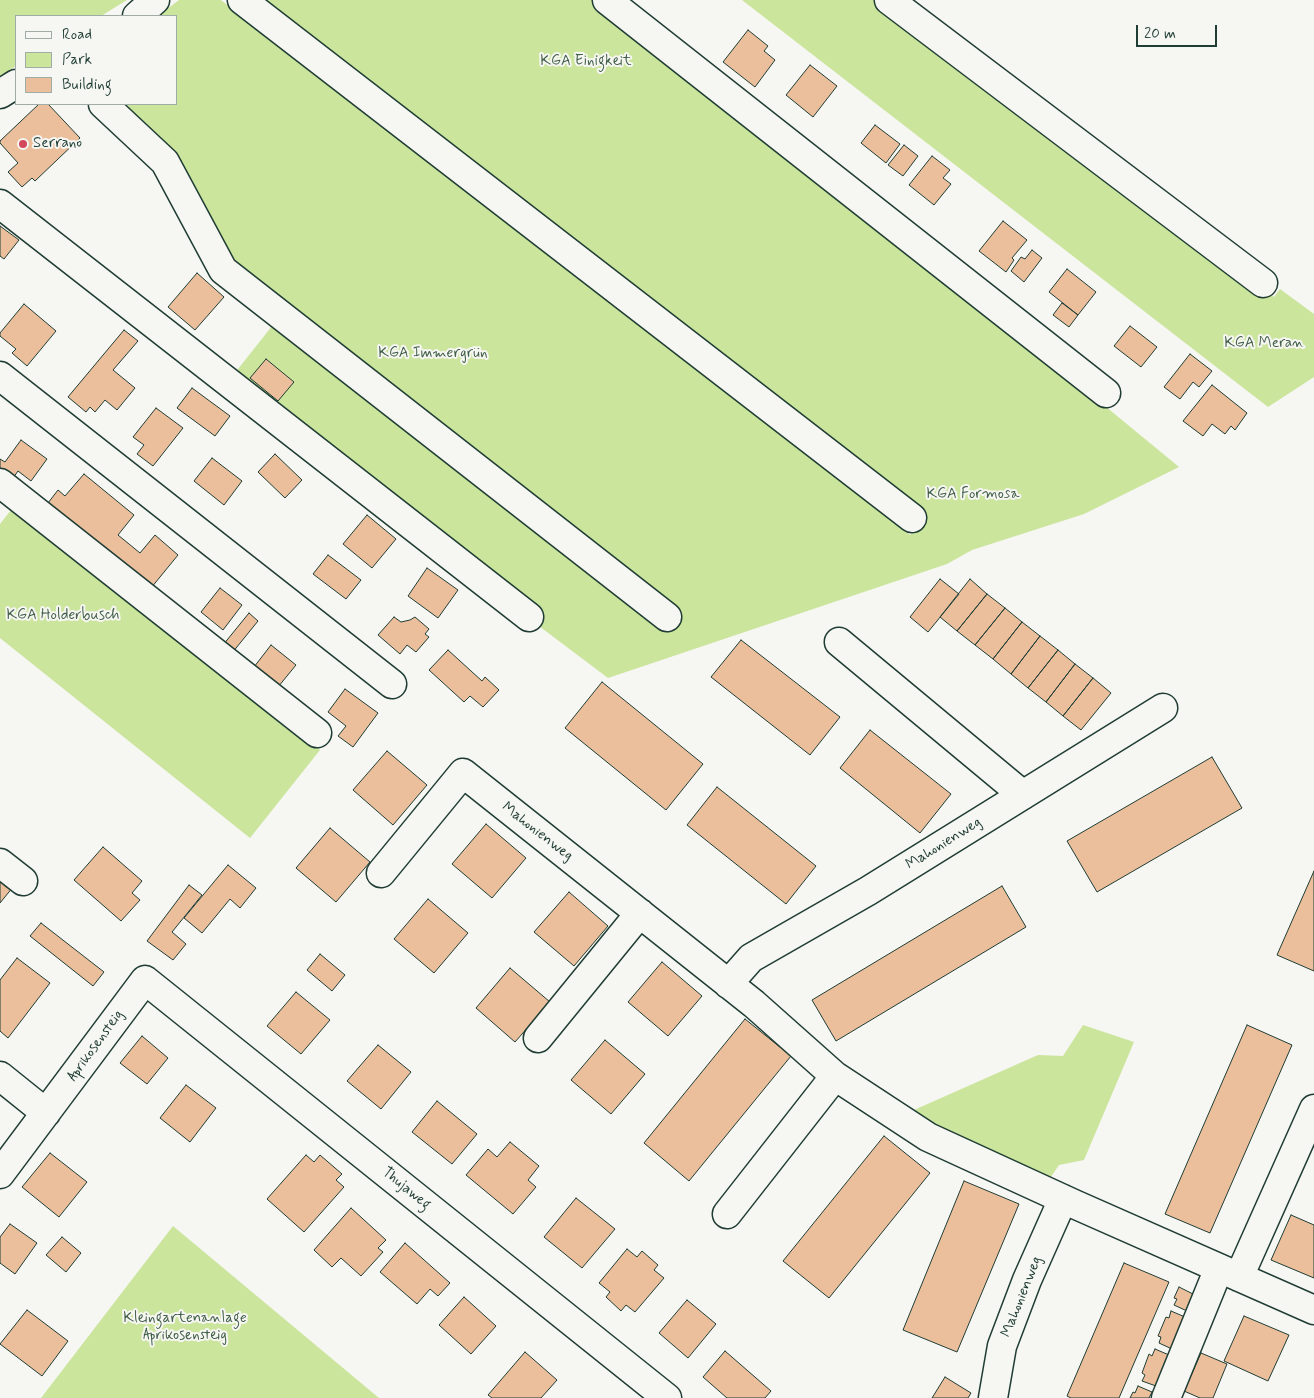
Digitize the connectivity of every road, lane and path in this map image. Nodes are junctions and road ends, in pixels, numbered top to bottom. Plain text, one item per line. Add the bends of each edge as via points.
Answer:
1 (155, 0) edge
2 (242, 0) edge
3 (607, 0) edge
4 (889, 0) edge
5 (137, 15) edge
6 (15, 85) edge
7 (0, 94) edge
8 (103, 105) edge
9 (0, 204) edge
10 (1263, 283) dead end
11 (0, 376) edge
12 (1106, 393) dead end
13 (0, 483) edge
14 (912, 518) dead end
15 (529, 617) dead end
16 (667, 617) dead end
17 (839, 642) dead end
18 (392, 684) dead end
19 (1163, 708) dead end
20 (317, 733) dead end
21 (1024, 795) junction
22 (0, 864) edge
23 (381, 873) dead end
24 (22, 882) dead end
25 (640, 913) junction
26 (145, 980) joint
27 (728, 984) junction
28 (538, 1038) dead end
29 (0, 1076) edge
30 (835, 1076) junction
31 (1314, 1108) edge
32 (46, 1113) junction
33 (1309, 1136) edge
34 (0, 1174) edge
35 (1063, 1199) junction
36 (727, 1214) dead end
37 (1229, 1273) junction
38 (1314, 1310) edge
39 (994, 1397) edge
40 (666, 1398) edge
41 (1166, 1398) edge

1 - 5 street
2 - 14 street
3 - 12 street
4 - 10 street
6 - 7 street
8 - 16 street via 165,162 222,270
9 - 15 street
11 - 18 street
13 - 20 street
17 - 21 street
19 - 21 street, Mahonienweg
21 - 27 street, Mahonienweg via 751,958
22 - 24 street
23 - 25 street, Mahonienweg via 463,773
25 - 27 street, Mahonienweg
25 - 28 street
26 - 32 street, Aprikosensteig
26 - 40 street, Thujaweg
27 - 30 street, Mahonienweg
29 - 32 street
30 - 35 street, Mahonienweg via 928,1137
30 - 36 street
31 - 33 street
32 - 34 street, Aprikosensteig
33 - 37 street
35 - 37 street, Mahonienweg
35 - 39 street, Mahonienweg via 1002,1346
37 - 38 street, Mahonienweg
37 - 41 street

